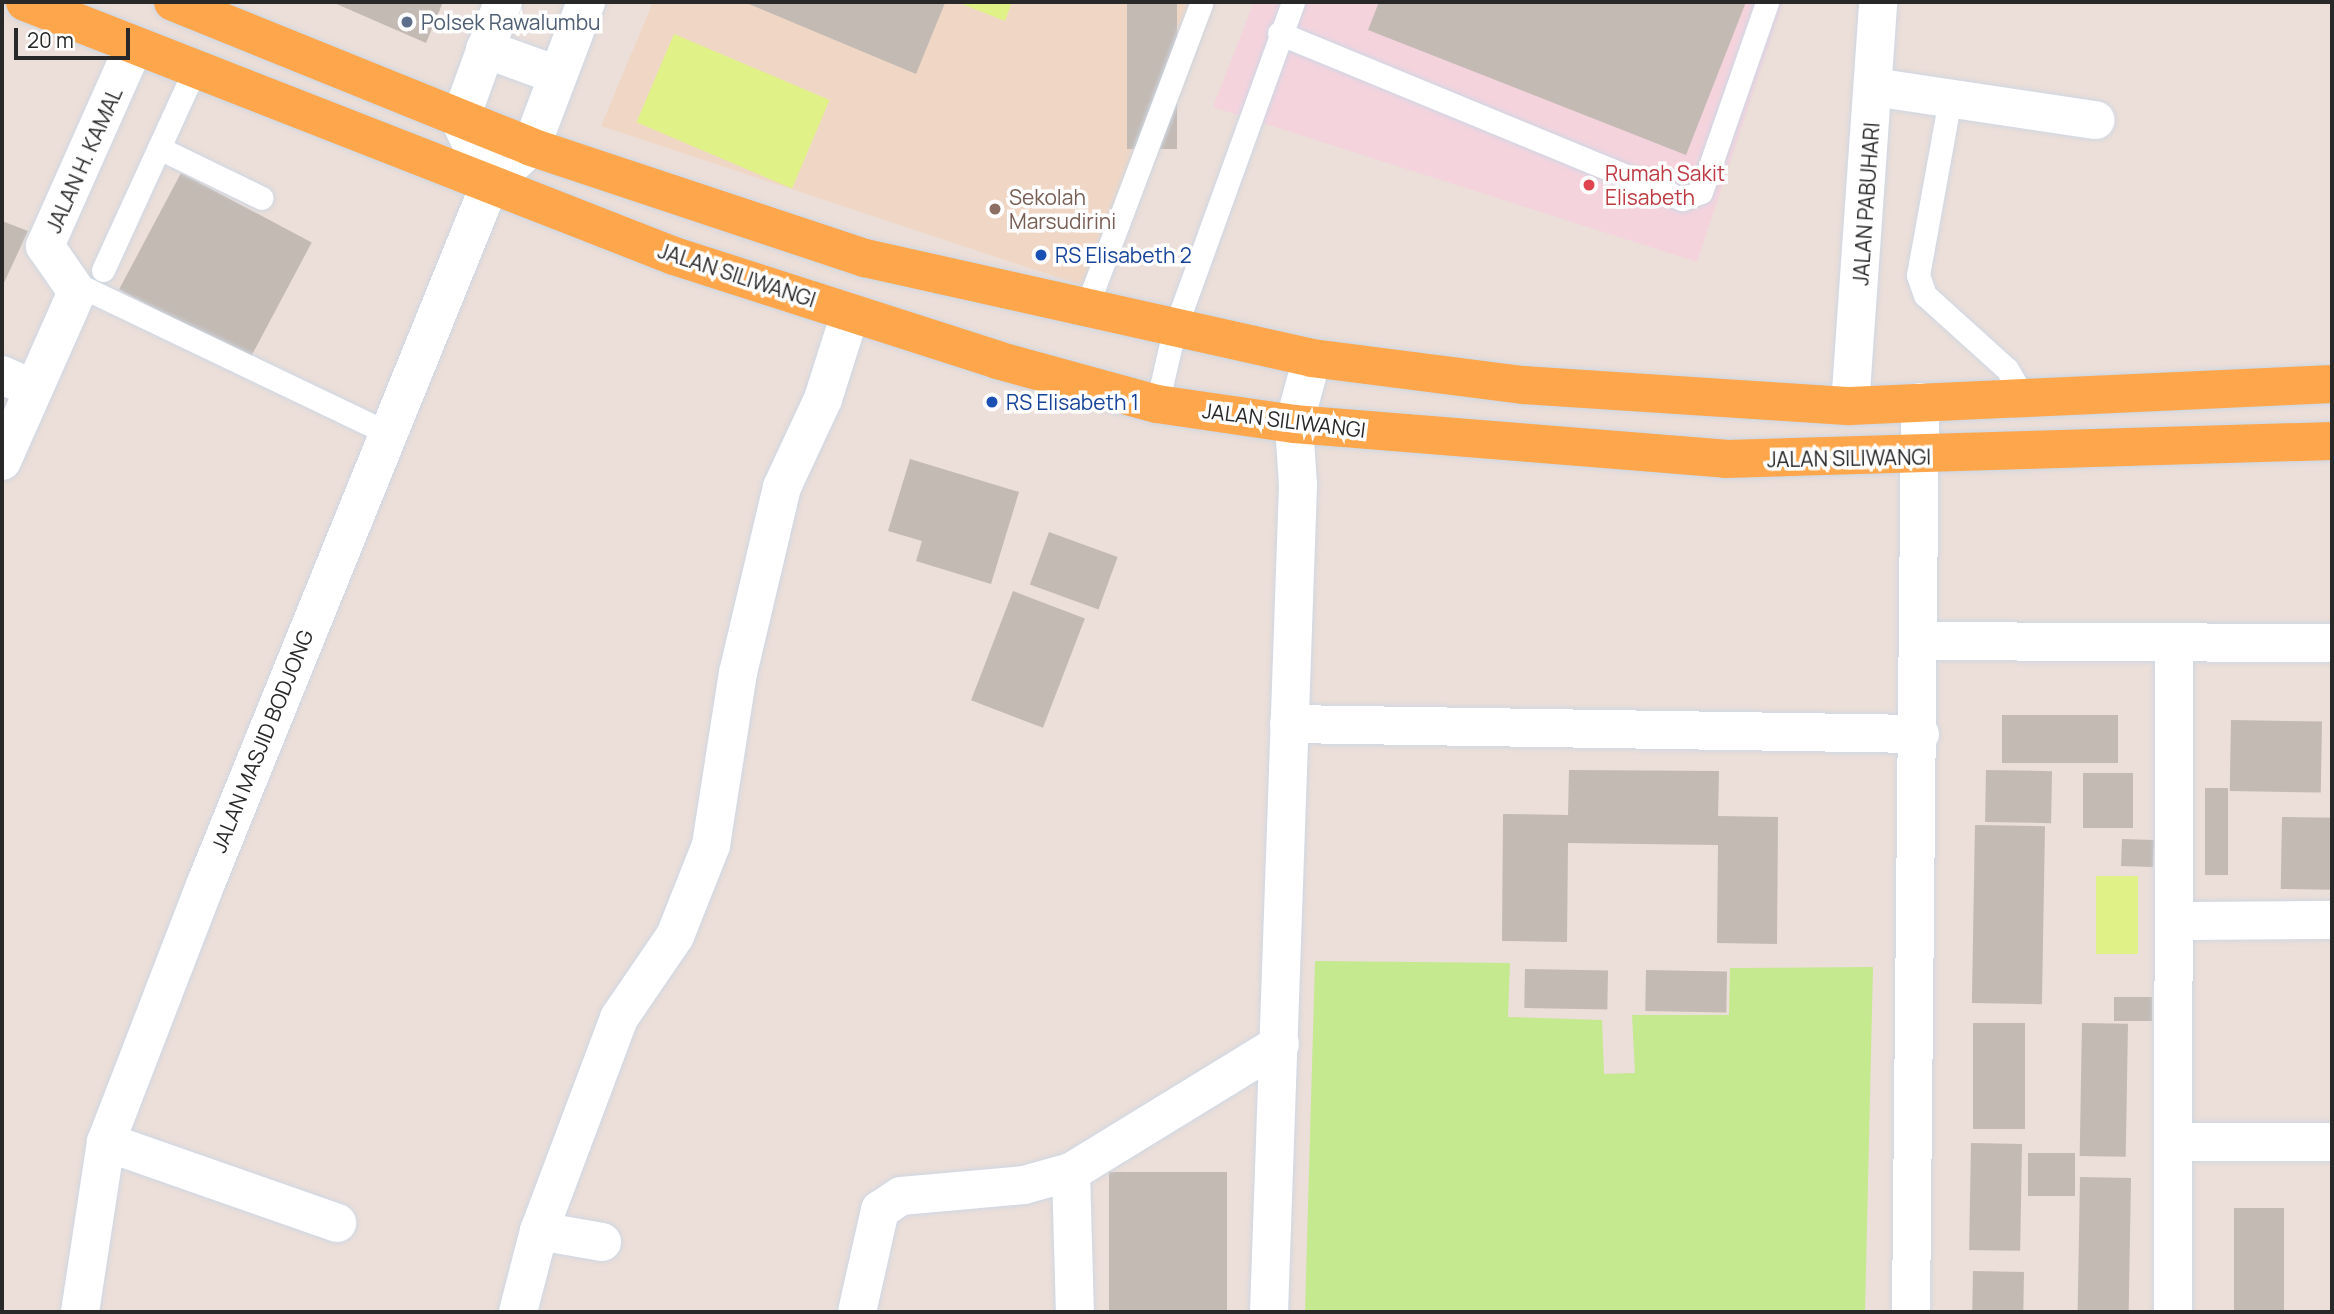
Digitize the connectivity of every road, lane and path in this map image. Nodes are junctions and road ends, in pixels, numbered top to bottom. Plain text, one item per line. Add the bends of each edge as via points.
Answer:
1 (25, 2) edge
2 (173, 2) edge
3 (503, 2) edge
4 (586, 2) edge
5 (1202, 2) edge
6 (1293, 2) edge
7 (1767, 2) edge
8 (1878, 2) edge
9 (1279, 33) junction
10 (134, 46) junction
11 (485, 49) junction
12 (195, 69) junction
13 (557, 75) junction
14 (1874, 87) junction
15 (1950, 99) junction
16 (460, 120) junction
17 (2096, 120) dead end
18 (531, 147) junction
19 (159, 148) junction
20 (490, 184) junction
21 (262, 198) dead end
22 (90, 281) junction
23 (1085, 311) junction
24 (850, 314) junction
25 (1174, 331) junction
26 (1312, 358) junction
27 (17, 382) edge
28 (2332, 384) edge
29 (2021, 395) junction
30 (1920, 402) junction
31 (1157, 404) junction
32 (1850, 405) junction
33 (1293, 424) junction
34 (387, 433) junction
35 (2332, 441) edge
36 (1917, 457) junction
37 (2, 461) edge
38 (1920, 641) junction
39 (2174, 643) junction
40 (2332, 643) edge
41 (1289, 724) junction
42 (1920, 734) junction
43 (2332, 920) edge
44 (2174, 921) junction
45 (1280, 1044) junction
46 (106, 1142) junction
47 (2173, 1142) junction
48 (2332, 1142) edge
49 (1071, 1172) junction
50 (337, 1223) dead end
51 (539, 1231) junction
52 (602, 1242) dead end
53 (80, 1312) edge
54 (518, 1312) edge
55 (858, 1312) edge
56 (1075, 1312) edge
57 (1269, 1312) edge
58 (1911, 1312) edge
59 (2173, 1312) edge

1 - 10 main road, JALAN SILIWANGI
2 - 16 main road
3 - 11 street
4 - 13 street
5 - 23 lane
6 - 9 lane
7 - 9 lane via 1700,192 1682,199
8 - 14 street, JALAN PABUHARI
9 - 25 lane
10 - 12 main road, JALAN SILIWANGI
10 - 22 street, JALAN H. KAMAL via 45,246
11 - 13 street
11 - 16 street
12 - 19 lane
12 - 20 main road, JALAN SILIWANGI
13 - 18 street
14 - 15 street
14 - 32 street, JALAN PABUHARI
15 - 17 street
15 - 29 lane via 1918,275 1925,295 2007,369
16 - 18 main road
16 - 20 street
18 - 20 street
18 - 23 main road via 865,258
19 - 21 lane
19 - 22 lane
20 - 24 main road, JALAN SILIWANGI via 674,256
20 - 34 street, JALAN MASJID BODJONG
22 - 27 street
22 - 34 lane via 89,290
23 - 25 main road
24 - 31 main road, JALAN SILIWANGI
24 - 51 street via 823,399 782,487 738,673 711,845 674,936 619,1018
25 - 26 main road
25 - 31 lane
26 - 32 main road via 1523,385
26 - 33 street
27 - 37 street
28 - 29 main road
29 - 30 main road
30 - 32 main road
30 - 36 street
31 - 33 main road, JALAN SILIWANGI
33 - 36 main road, JALAN SILIWANGI via 1726,459
33 - 41 street via 1298,485
34 - 46 street, JALAN MASJID BODJONG
35 - 36 main road, JALAN SILIWANGI
36 - 38 street
38 - 39 street
38 - 42 street
39 - 40 street
39 - 44 street
41 - 42 street
41 - 45 street
42 - 58 street
43 - 44 street
44 - 47 street
45 - 49 street
45 - 57 street
46 - 50 street
46 - 53 street, JALAN MASJID BODJONG
47 - 48 street
47 - 59 street
49 - 55 street via 1024,1185 901,1196 880,1210
49 - 56 street
51 - 52 street
51 - 54 street

